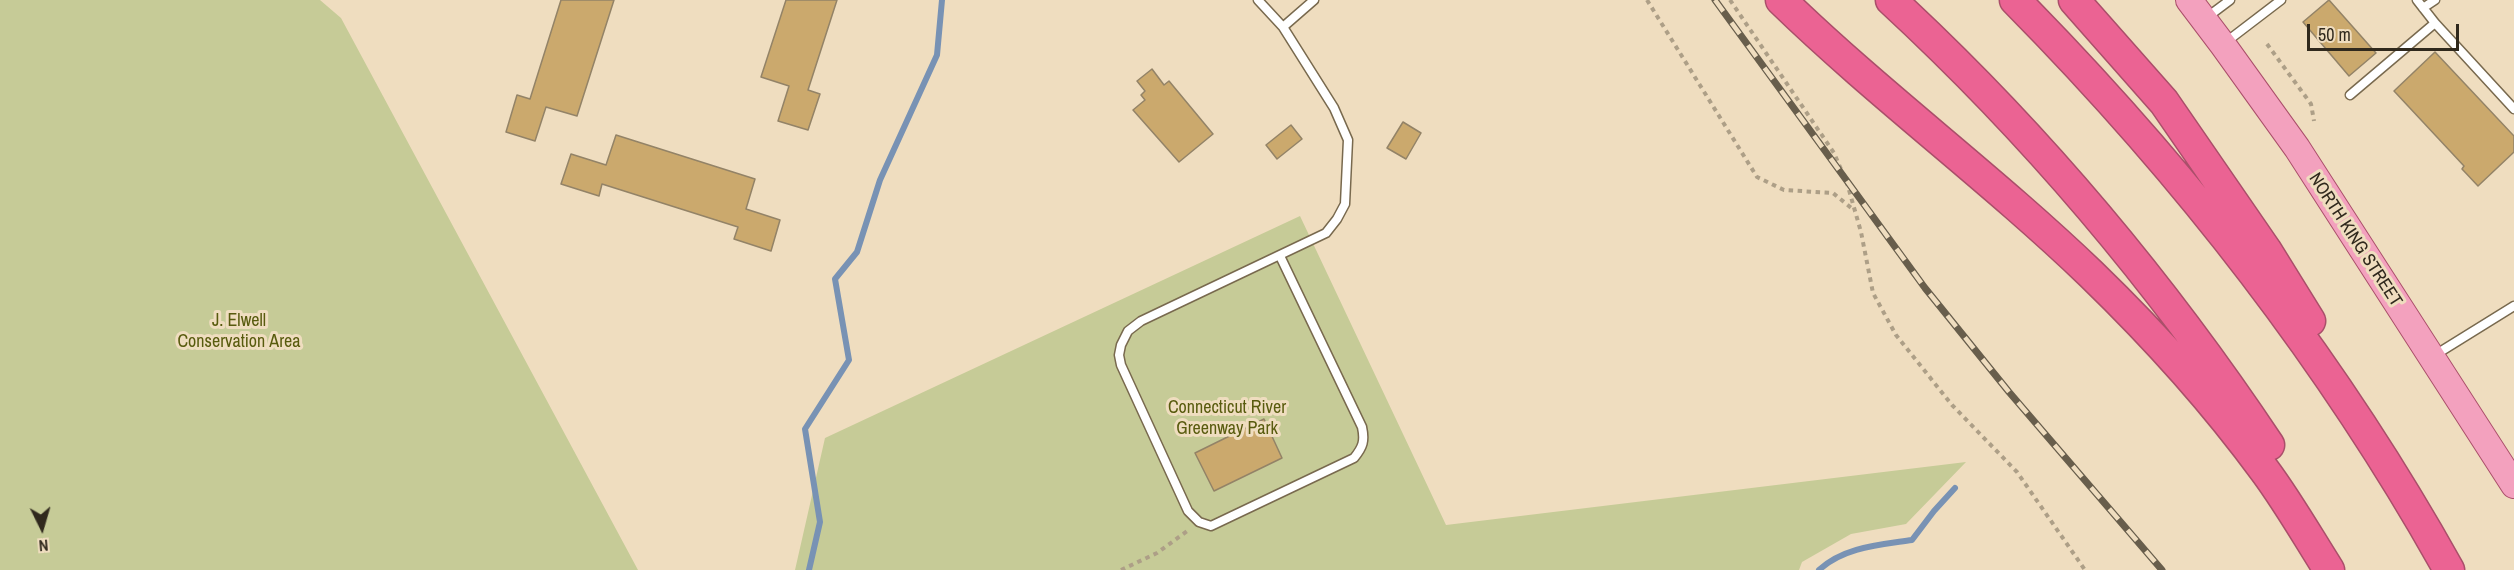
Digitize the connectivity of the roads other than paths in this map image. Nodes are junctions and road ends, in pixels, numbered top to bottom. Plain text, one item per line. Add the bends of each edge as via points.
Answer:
1 (1258, 0) edge
2 (1314, 0) edge
3 (1781, 0) edge
4 (1891, 0) edge
5 (2015, 0) edge
6 (2074, 0) edge
7 (2230, 0) edge
8 (2281, 0) edge
9 (2417, 0) edge
10 (2435, 0) edge
11 (2423, 8) junction
12 (2197, 10) edge
13 (2435, 23) junction
14 (1283, 27) junction
15 (2223, 45) junction
16 (2350, 95) dead end
17 (2514, 109) edge
18 (1280, 256) junction
19 (2514, 306) edge
20 (2431, 358) junction
21 (2395, 477) junction
22 (2514, 485) edge
23 (2329, 570) edge
24 (2349, 570) edge
25 (2450, 570) edge

1 - 14 lane
2 - 14 lane
3 - 23 highway via 2072,256 2147,330 2241,439
4 - 24 highway via 1998,105 2131,258 2262,434
5 - 21 highway via 2130,124 2222,235 2313,354
6 - 21 highway via 2164,102 2266,250 2318,335
7 - 12 lane
8 - 15 lane
9 - 11 lane
10 - 11 lane
11 - 13 lane
12 - 15 main road, NORTH KING STREET
13 - 16 lane
13 - 17 lane
14 - 18 lane via 1334,108 1348,140 1345,204 1337,219 1326,233
15 - 20 main road, NORTH KING STREET via 2297,148
18 - 18 lane via 1156,312 1128,331 1121,345 1121,365 1188,511 1210,526 1354,459 1364,439 1362,427
19 - 20 lane
20 - 22 main road, NORTH KING STREET
21 - 25 highway

